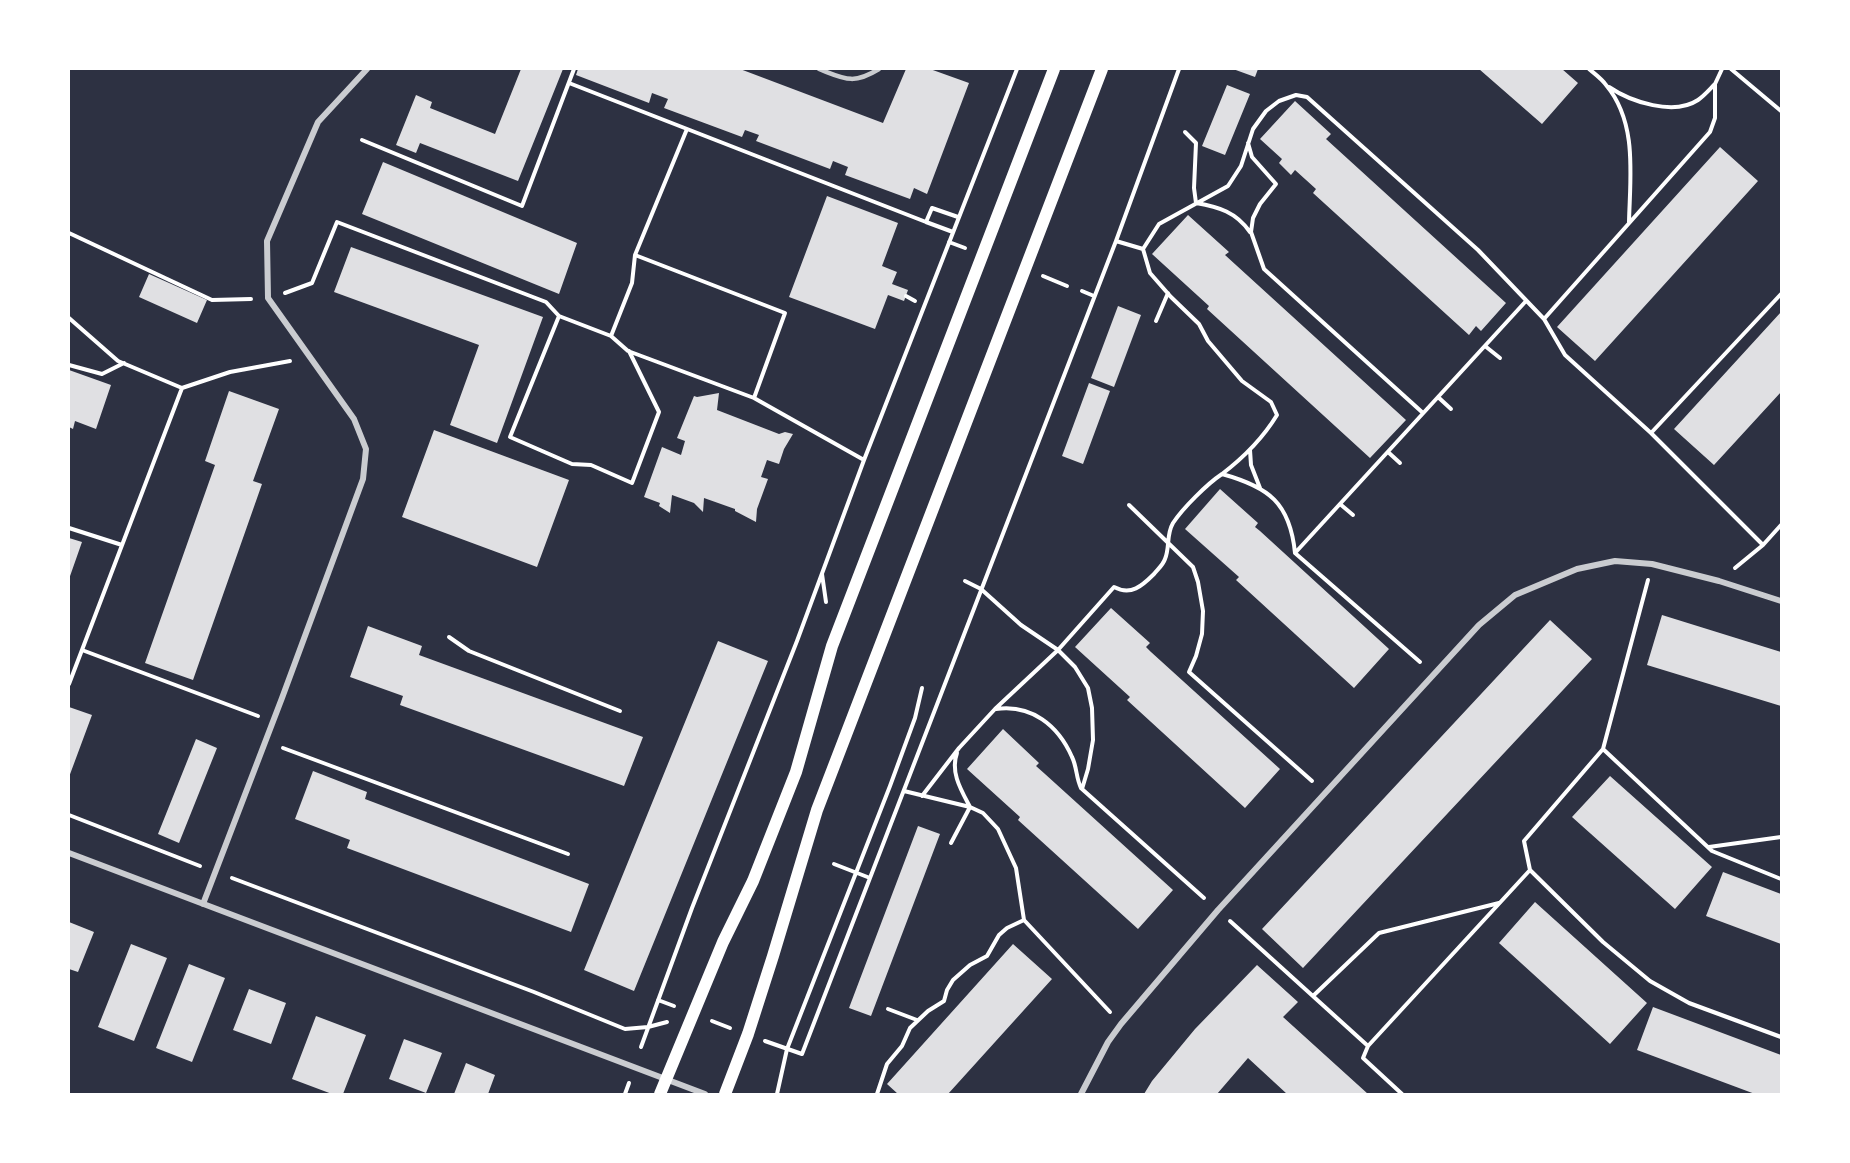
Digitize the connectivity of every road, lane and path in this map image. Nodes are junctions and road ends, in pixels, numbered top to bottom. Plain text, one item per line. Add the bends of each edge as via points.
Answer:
1 (367, 69) edge
2 (574, 69) edge
3 (819, 69) edge
4 (879, 69) edge
5 (1017, 69) edge
6 (1054, 69) edge
7 (1102, 69) edge
8 (1179, 69) edge
9 (1589, 69) edge
10 (1722, 69) edge
11 (1731, 69) edge
12 (569, 83) junction
13 (1715, 84) junction
14 (1606, 85) junction
15 (1781, 111) edge
16 (687, 129) junction
17 (1185, 132) dead end
18 (362, 140) dead end
19 (1248, 143) junction
20 (1196, 203) junction
21 (958, 217) junction
22 (926, 222) junction
23 (1629, 223) junction
24 (953, 232) junction
25 (1251, 232) junction
26 (69, 233) edge
27 (1116, 241) junction
28 (949, 242) junction
29 (968, 249) dead end
30 (1143, 249) junction
31 (635, 255) junction
32 (1038, 274) dead end
33 (1067, 286) dead end
34 (1082, 291) dead end
35 (1168, 293) junction
36 (1781, 294) edge
37 (906, 296) dead end
38 (1094, 296) junction
39 (268, 298) junction
40 (915, 301) dead end
41 (1526, 302) junction
42 (559, 316) junction
43 (69, 318) edge
44 (1544, 319) junction
45 (1156, 321) dead end
46 (611, 336) junction
47 (1485, 346) junction
48 (628, 351) junction
49 (311, 358) junction
50 (1500, 358) dead end
51 (124, 363) junction
52 (69, 365) edge
53 (182, 388) junction
54 (1438, 397) junction
55 (754, 398) junction
56 (1451, 409) dead end
57 (1423, 413) junction
58 (1651, 433) junction
59 (1250, 449) junction
60 (1388, 452) junction
61 (864, 460) junction
62 (1400, 463) dead end
63 (1222, 474) junction
64 (1260, 489) junction
65 (1340, 504) junction
66 (1129, 505) dead end
67 (1353, 515) dead end
68 (1781, 525) edge
69 (69, 528) edge
70 (1167, 542) junction
71 (1763, 545) junction
72 (122, 546) junction
73 (1295, 553) junction
74 (1652, 564) junction
75 (965, 581) dead end
76 (1719, 581) junction
77 (981, 589) junction
78 (1781, 601) edge
79 (449, 637) dead end
80 (82, 650) junction
81 (1058, 650) junction
82 (1435, 674) junction
83 (69, 684) edge
84 (922, 688) dead end
85 (995, 709) junction
86 (620, 711) dead end
87 (272, 721) junction
88 (265, 741) junction
89 (959, 748) junction
90 (1603, 748) junction
91 (1082, 789) junction
92 (904, 790) junction
93 (1326, 793) junction
94 (922, 796) junction
95 (970, 807) junction
96 (69, 815) edge
97 (1781, 837) edge
98 (951, 843) dead end
99 (1708, 847) junction
100 (69, 853) edge
101 (568, 854) dead end
102 (834, 864) dead end
103 (1530, 870) junction
104 (215, 872) junction
105 (856, 872) junction
106 (870, 878) junction
107 (1781, 879) edge
108 (1500, 903) junction
109 (203, 904) junction
110 (1218, 910) junction
111 (1024, 920) junction
112 (1313, 996) junction
113 (658, 1000) junction
114 (670, 1004) dead end
115 (888, 1009) dead end
116 (917, 1020) junction
117 (1121, 1024) junction
118 (648, 1027) junction
119 (1781, 1037) edge
120 (763, 1040) dead end
121 (1368, 1046) junction
122 (641, 1047) dead end
123 (787, 1049) junction
124 (666, 1079) junction
125 (629, 1082) dead end
126 (625, 1094) edge
127 (660, 1094) edge
128 (705, 1094) edge
129 (725, 1094) edge
130 (777, 1094) edge
131 (877, 1094) edge
132 (1081, 1094) edge
133 (1402, 1094) edge

1 - 39 street via 318,122 267,241
2 - 12 path
3 - 4 lane via 848,80 866,77
5 - 21 path
6 - 124 main road via 832,646 796,772
7 - 129 main road via 817,810 766,979
8 - 27 path
9 - 14 path
10 - 13 path
11 - 15 path
12 - 16 path
12 - 18 path via 522,206
13 - 14 path via 1697,101 1681,106 1639,102
13 - 23 path via 1715,118 1710,132
14 - 23 path via 1620,107 1628,131
16 - 22 path
16 - 31 path
17 - 20 path via 1196,142
19 - 20 path via 1241,166 1228,186
19 - 25 path via 1252,157 1276,184 1260,204
19 - 41 path via 1266,111 1279,101 1296,95 1308,97 1471,244
20 - 25 path via 1222,208 1245,223
20 - 30 path via 1159,224
21 - 22 path via 932,208
21 - 24 path
22 - 24 path
23 - 44 path
24 - 28 path
25 - 57 path via 1264,269
26 - 39 path via 212,300
27 - 30 path
27 - 38 path
28 - 29 path
28 - 61 path
30 - 35 path via 1150,273
31 - 46 path via 632,283
31 - 55 path via 785,314
32 - 33 path
34 - 38 path
35 - 45 path
35 - 59 path via 1199,324 1208,341 1242,381 1271,402 1276,415
36 - 58 path
37 - 40 path
38 - 77 path
39 - 42 path via 312,283 337,222 546,302
39 - 49 street
41 - 44 path
41 - 47 path
42 - 46 path
42 - 48 path via 510,437 572,464 591,465 632,483 659,412
43 - 51 path
44 - 58 path via 1565,355
46 - 48 path
47 - 50 path
47 - 54 path
48 - 55 path
49 - 53 path via 230,372
49 - 87 street via 354,419 366,448 363,479
51 - 52 path via 102,374
51 - 53 path
53 - 72 path
54 - 56 path
54 - 57 path
55 - 61 path
57 - 60 path
58 - 71 path
59 - 63 path
59 - 64 path
60 - 62 path
60 - 65 path
61 - 113 path
63 - 64 path
63 - 70 path via 1174,522
64 - 73 path via 1278,503 1287,518
65 - 67 path
65 - 73 path
66 - 70 path
68 - 71 path
69 - 72 path
70 - 81 path via 1163,563 1141,587 1126,591 1114,587
70 - 93 path via 1193,567 1200,592 1202,634 1189,672
71 - 76 path
72 - 80 path
73 - 82 path
74 - 76 street
74 - 82 street via 1615,561 1577,569 1515,595 1479,625
74 - 90 path
75 - 77 path
76 - 78 street
77 - 81 path via 1021,625
77 - 92 path
79 - 86 path via 469,651
80 - 83 path
80 - 87 path
81 - 85 path
81 - 91 path via 1088,688 1092,708 1093,740
82 - 93 street
84 - 105 path via 915,718
85 - 89 path
85 - 91 path via 1024,710 1049,725 1072,756
87 - 88 street
88 - 101 path
88 - 104 street
89 - 94 path
89 - 95 path via 954,761 955,776
90 - 99 path
90 - 103 path via 1524,841
91 - 110 path
92 - 94 path
92 - 106 path
93 - 110 street
94 - 95 path
95 - 98 path
95 - 111 path via 998,830 1016,868
96 - 104 path
97 - 99 path
99 - 107 path
100 - 109 street
102 - 105 path
103 - 108 path
103 - 119 path via 1603,942 1650,981 1689,1003
104 - 109 street
104 - 118 path via 613,1025 625,1029
105 - 106 path
105 - 123 path
106 - 123 path via 802,1054
108 - 112 path via 1378,933
108 - 121 path
109 - 124 street
110 - 112 path
110 - 117 street
111 - 116 path via 999,935 987,956 953,980 944,1001
111 - 117 path
112 - 121 path
113 - 114 path
113 - 118 path
115 - 116 path
116 - 131 path via 887,1064
117 - 132 street
118 - 122 path
120 - 123 path
121 - 133 path via 1363,1058
123 - 130 path
124 - 127 main road
124 - 128 street
125 - 126 path

